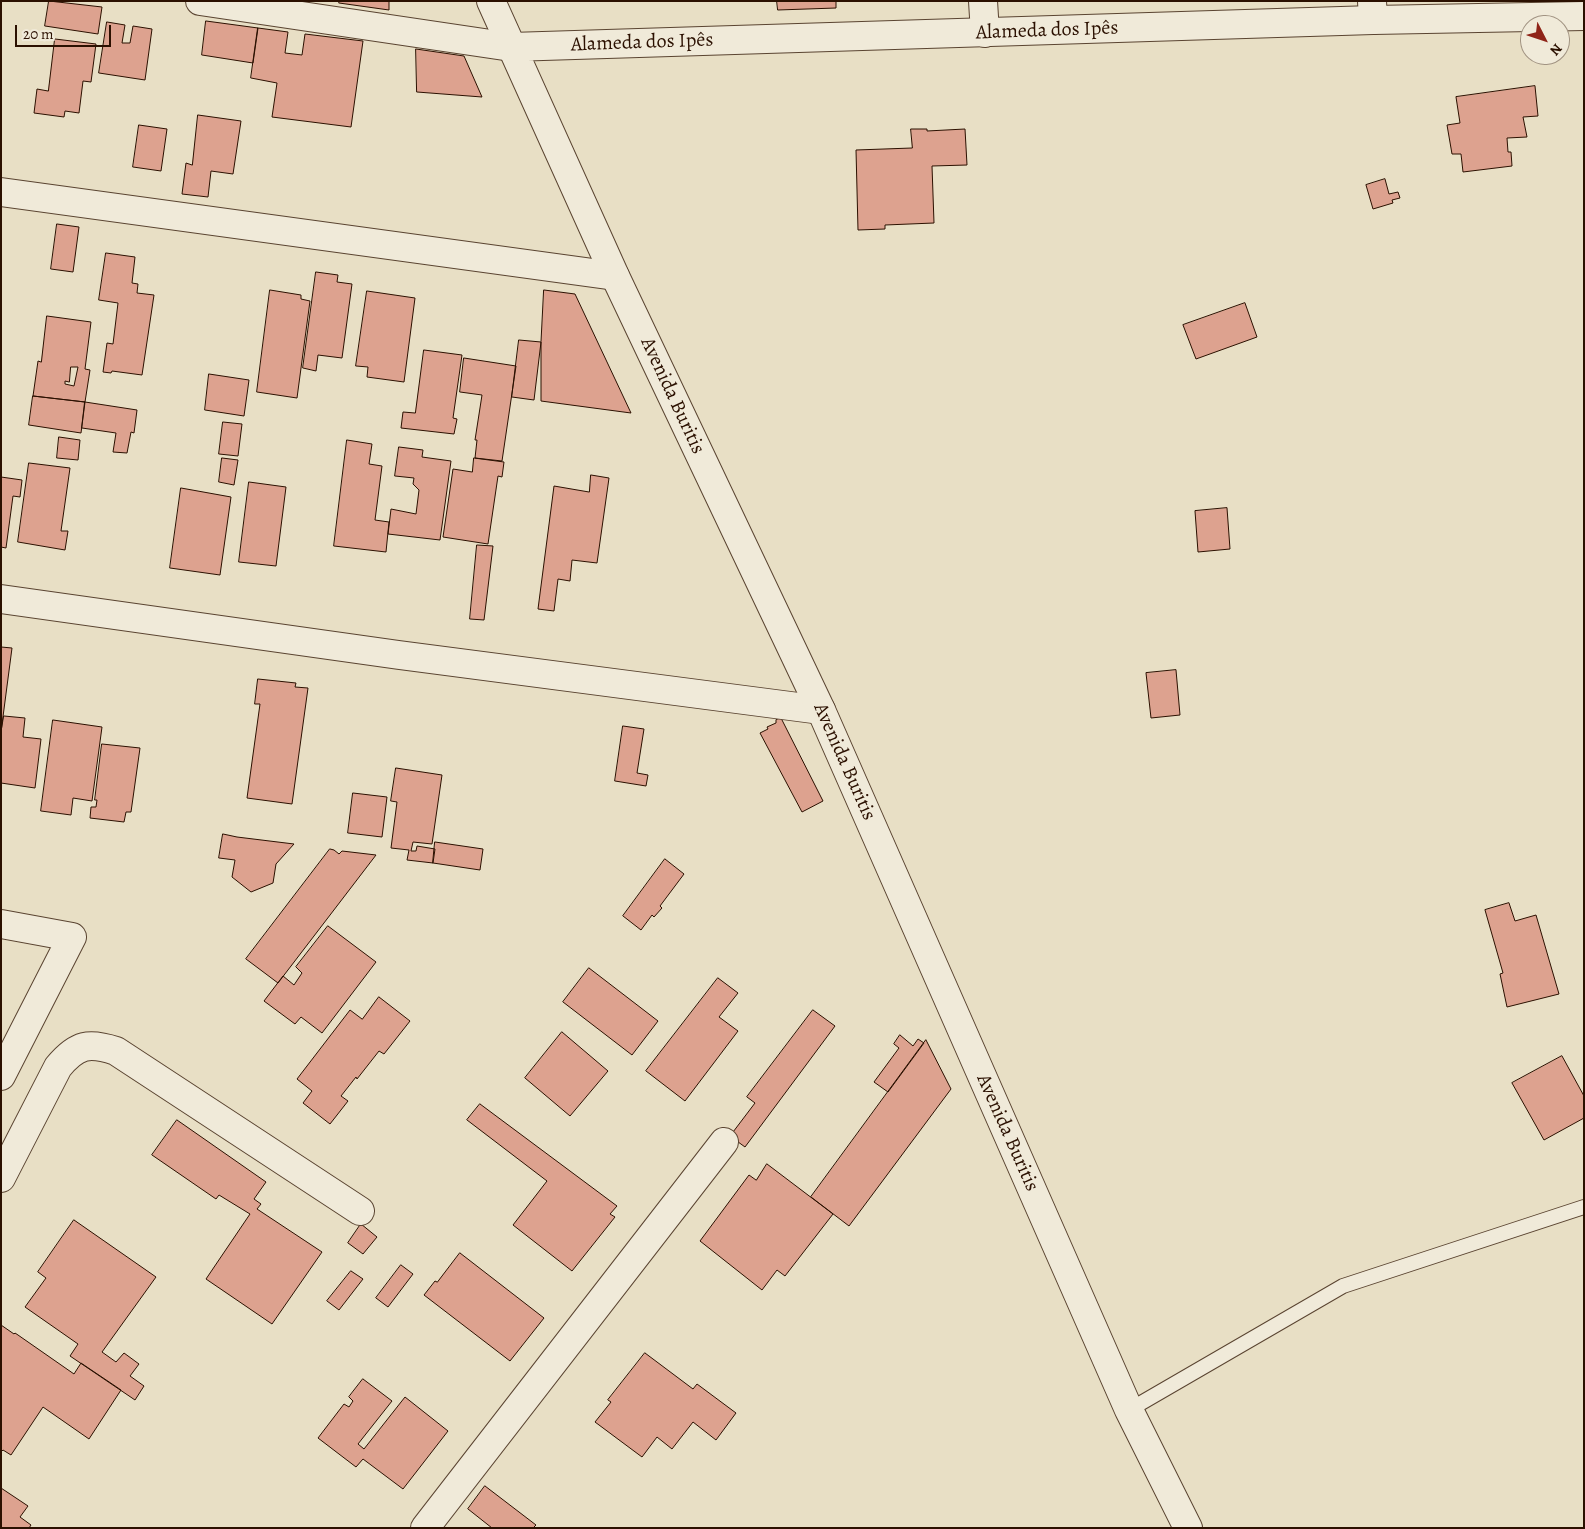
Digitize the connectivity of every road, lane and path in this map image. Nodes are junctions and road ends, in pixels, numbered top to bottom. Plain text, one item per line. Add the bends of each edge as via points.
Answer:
1 (200, 1) edge
2 (490, 1) edge
3 (983, 1) edge
4 (1373, 11) edge
5 (1584, 16) edge
6 (985, 32) junction
7 (511, 47) junction
8 (1, 192) edge
9 (615, 276) junction
10 (1, 599) edge
11 (821, 710) junction
12 (1, 924) edge
13 (1, 1076) edge
14 (724, 1142) dead end
15 (1, 1178) edge
16 (1584, 1207) edge
17 (360, 1212) dead end
18 (1129, 1410) junction
19 (425, 1528) edge
20 (1188, 1528) edge

1 - 7 street, Alameda dos Ipês
2 - 7 street, Avenida Buritis
3 - 6 street
4 - 5 street, Alameda dos Ipês
4 - 6 street, Alameda dos Ipês
6 - 7 street, Alameda dos Ipês
7 - 9 street, Avenida Buritis
8 - 9 street
9 - 11 street, Avenida Buritis
10 - 11 street
11 - 18 street, Avenida Buritis
12 - 13 street via 72,937
14 - 19 street
15 - 17 street via 58,1067 68,1055 84,1047 98,1045 116,1051
16 - 18 lane via 1343,1286
18 - 20 street, Avenida Buritis

